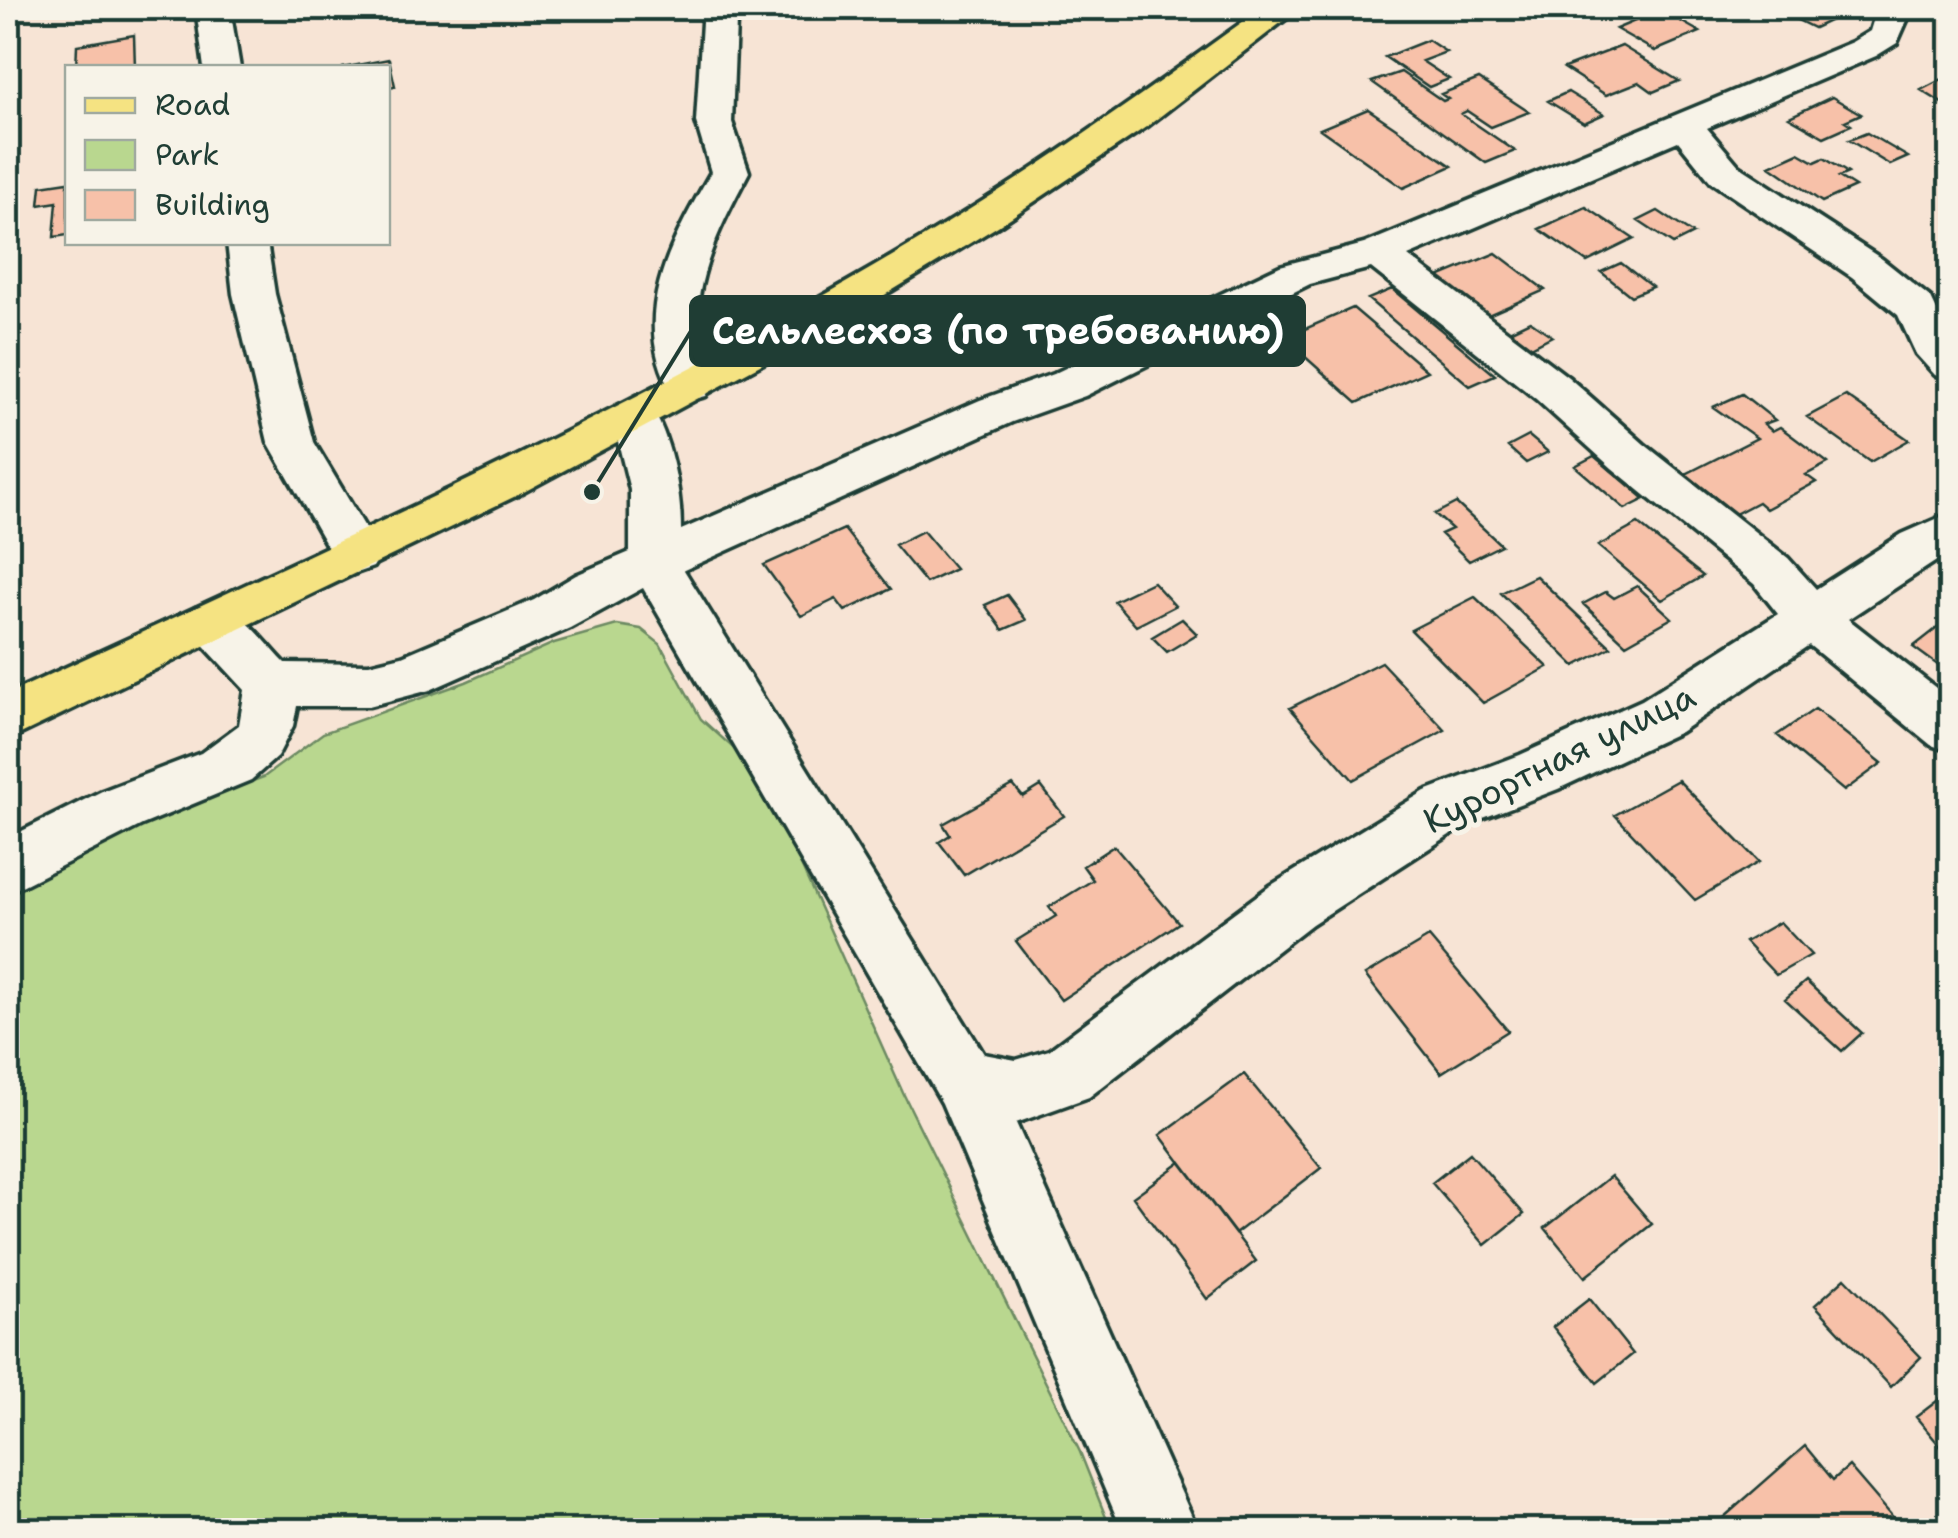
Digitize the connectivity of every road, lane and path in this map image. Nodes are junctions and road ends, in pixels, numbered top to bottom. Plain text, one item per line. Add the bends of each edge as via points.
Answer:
1 (214, 8) edge
2 (715, 8) edge
3 (1282, 8) edge
4 (1888, 8) edge
5 (222, 65) edge
6 (1683, 123) junction
7 (246, 245) edge
8 (1378, 254) junction
9 (1950, 364) edge
10 (690, 385) junction
11 (636, 417) junction
12 (1950, 532) edge
13 (356, 554) junction
14 (653, 563) junction
15 (1811, 618) junction
16 (213, 622) junction
17 (272, 684) junction
18 (8, 718) edge
19 (1950, 729) edge
20 (8, 867) edge
21 (965, 1081) junction
22 (1160, 1530) edge

1 - 5 street
2 - 10 street via 714,122 730,172 693,238 676,305 676,355
3 - 10 main road via 1016,194 856,294
4 - 6 street via 1885,36 1864,49
6 - 8 street
6 - 9 street via 1726,174 1916,308 1931,344
7 - 13 street via 291,442
8 - 14 street via 1295,275 1069,385
8 - 15 street via 1771,571
10 - 11 main road
11 - 13 main road
11 - 14 street via 654,483 659,536
12 - 15 street, Курортная улица
13 - 16 main road
14 - 17 street via 410,675 369,685
14 - 21 street
15 - 19 street
15 - 21 street, Курортная улица via 1661,716 1430,818 1291,905 1068,1075 1016,1092
16 - 17 street
16 - 18 main road
17 - 20 street via 270,723 251,749 216,772 85,824
21 - 22 street

